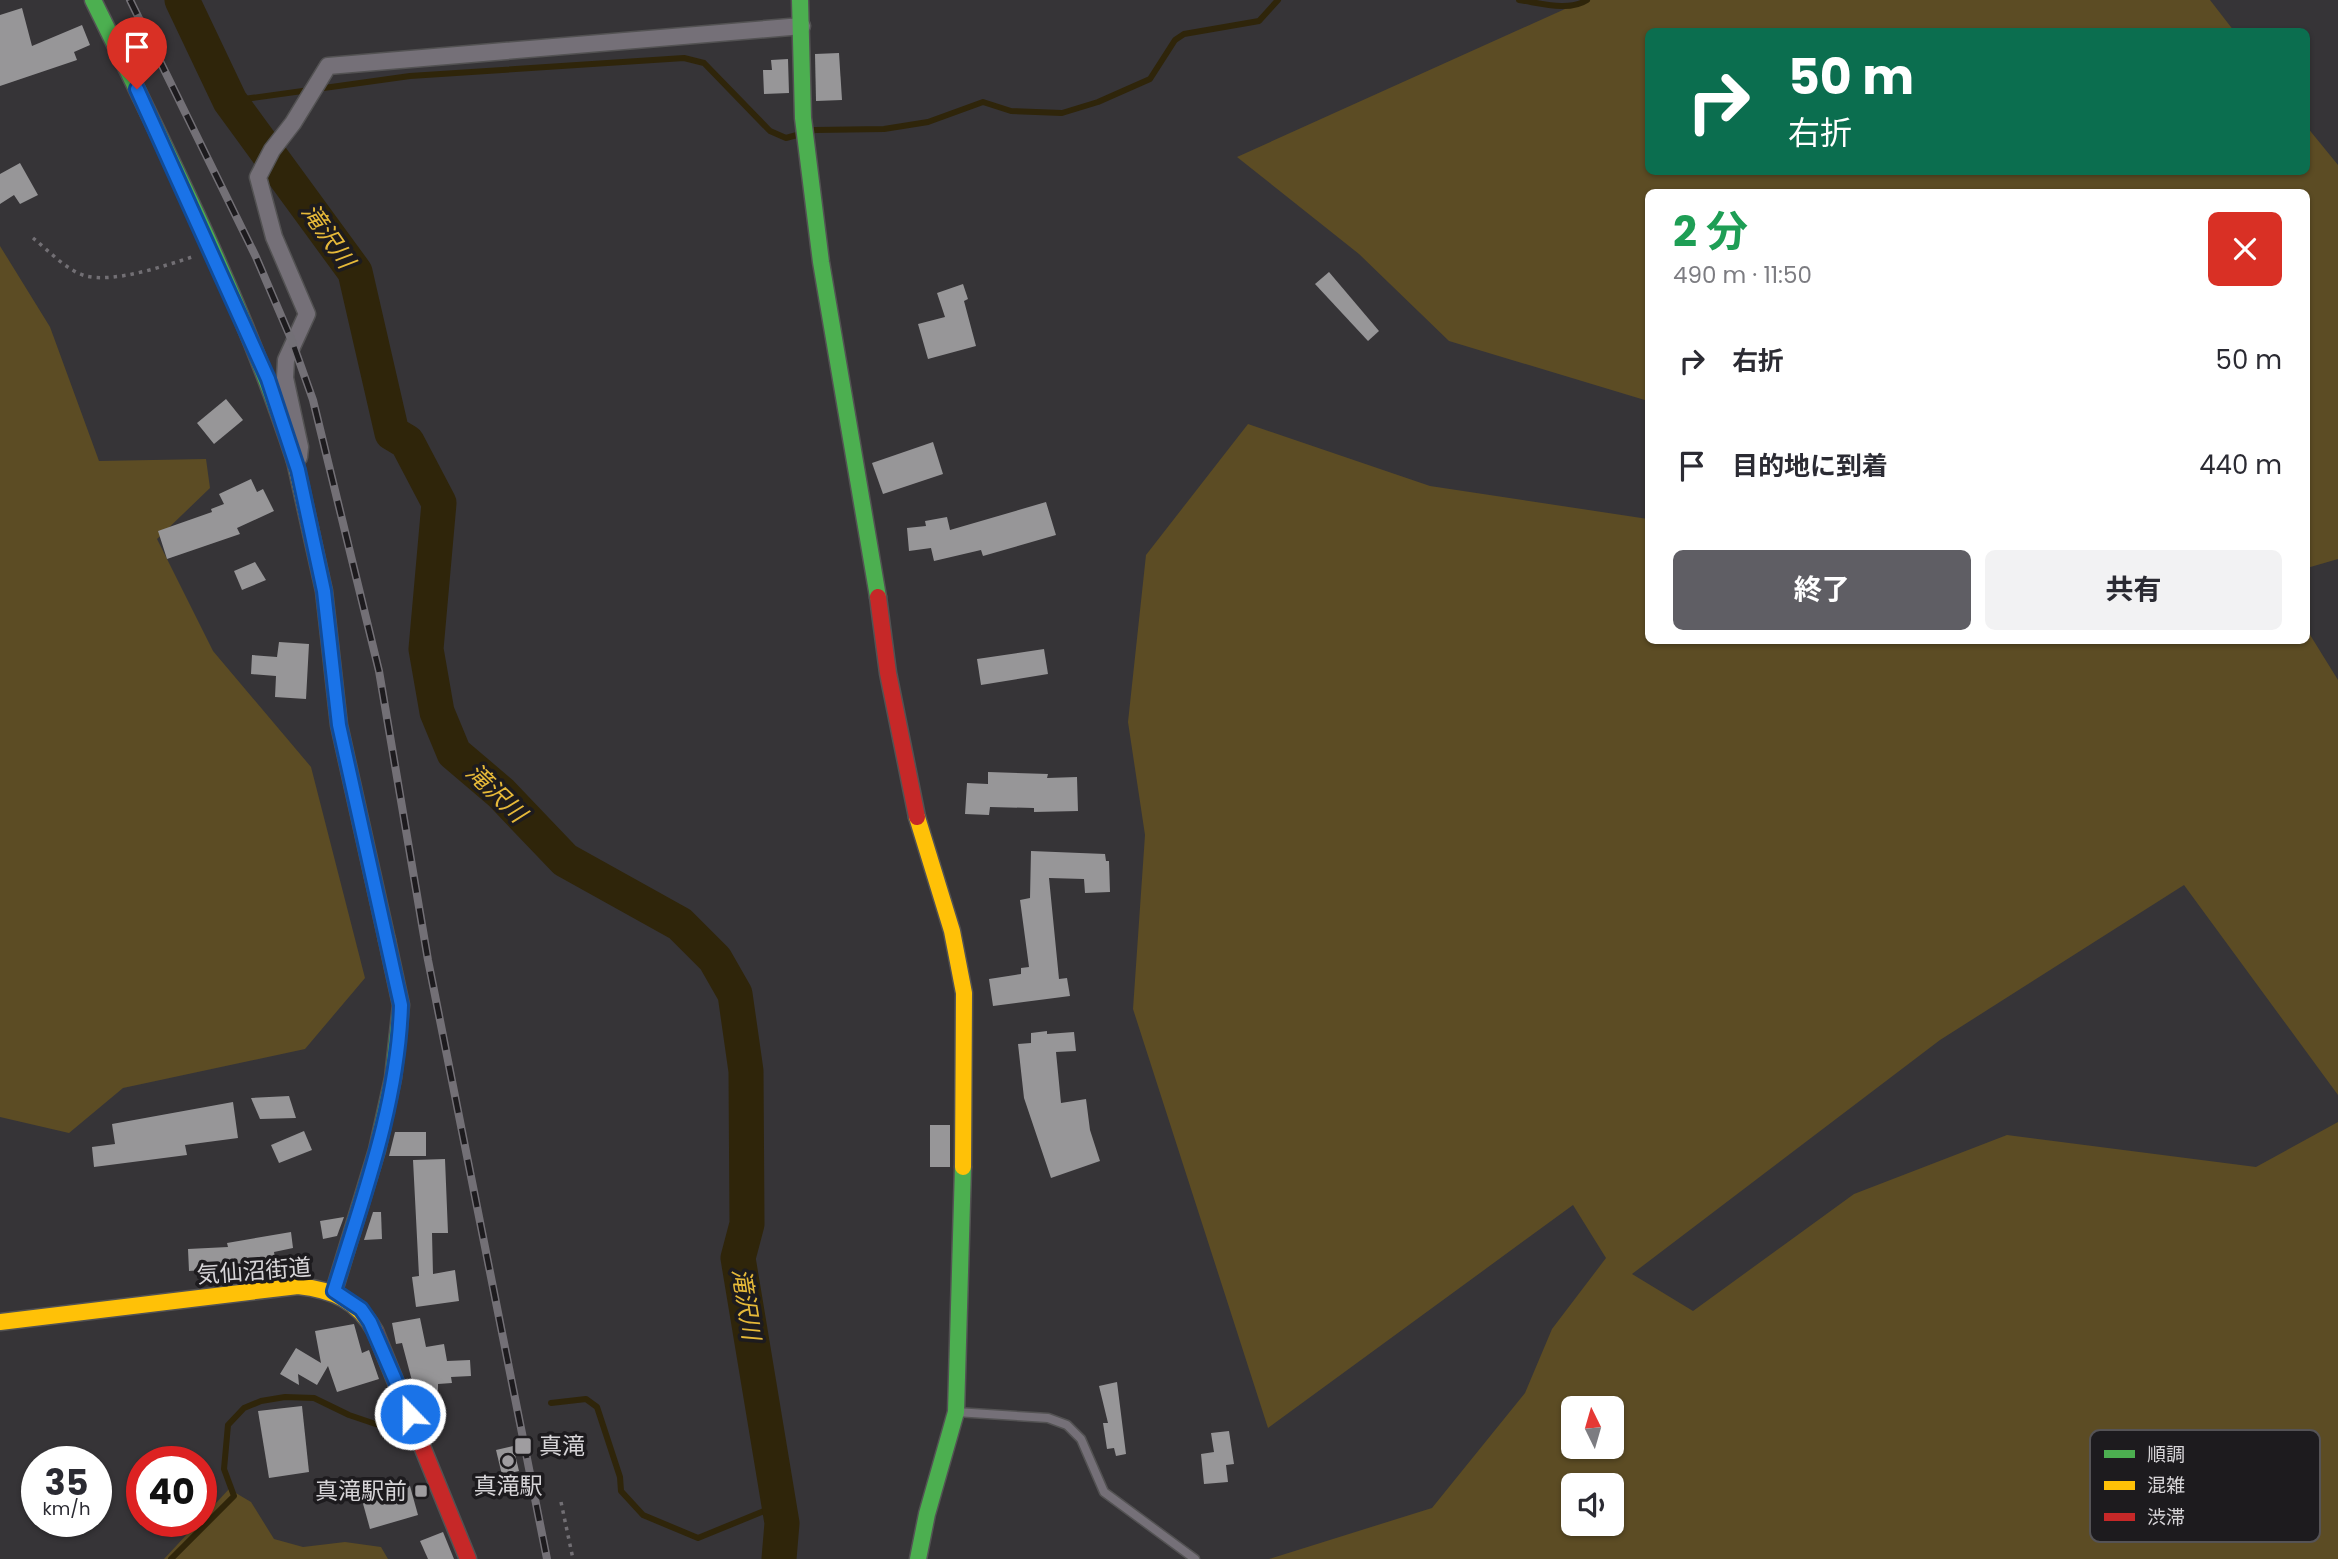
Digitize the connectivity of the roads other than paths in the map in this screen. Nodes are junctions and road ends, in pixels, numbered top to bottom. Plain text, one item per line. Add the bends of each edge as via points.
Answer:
1 (93, 0) edge
2 (800, 0) edge
3 (802, 26) junction
4 (298, 470) junction
5 (334, 1291) junction
6 (0, 1322) edge
7 (956, 1412) junction
8 (468, 1559) edge
9 (918, 1559) edge
10 (1195, 1559) edge

1 - 4 street via 158,132 268,379
2 - 3 street
3 - 4 street via 328,66 258,177 274,236 307,314 286,360 285,378 300,447
3 - 7 street via 803,118 821,262 888,673 917,818 952,931 964,993
4 - 5 street via 324,591 339,725 401,1005 400,1048 391,1098
5 - 6 street, 気仙沼街道 via 279,1287
5 - 8 street, 気仙沼街道 via 361,1309 379,1339
7 - 9 street
7 - 10 lane via 1048,1418 1067,1425 1081,1439 1104,1492

